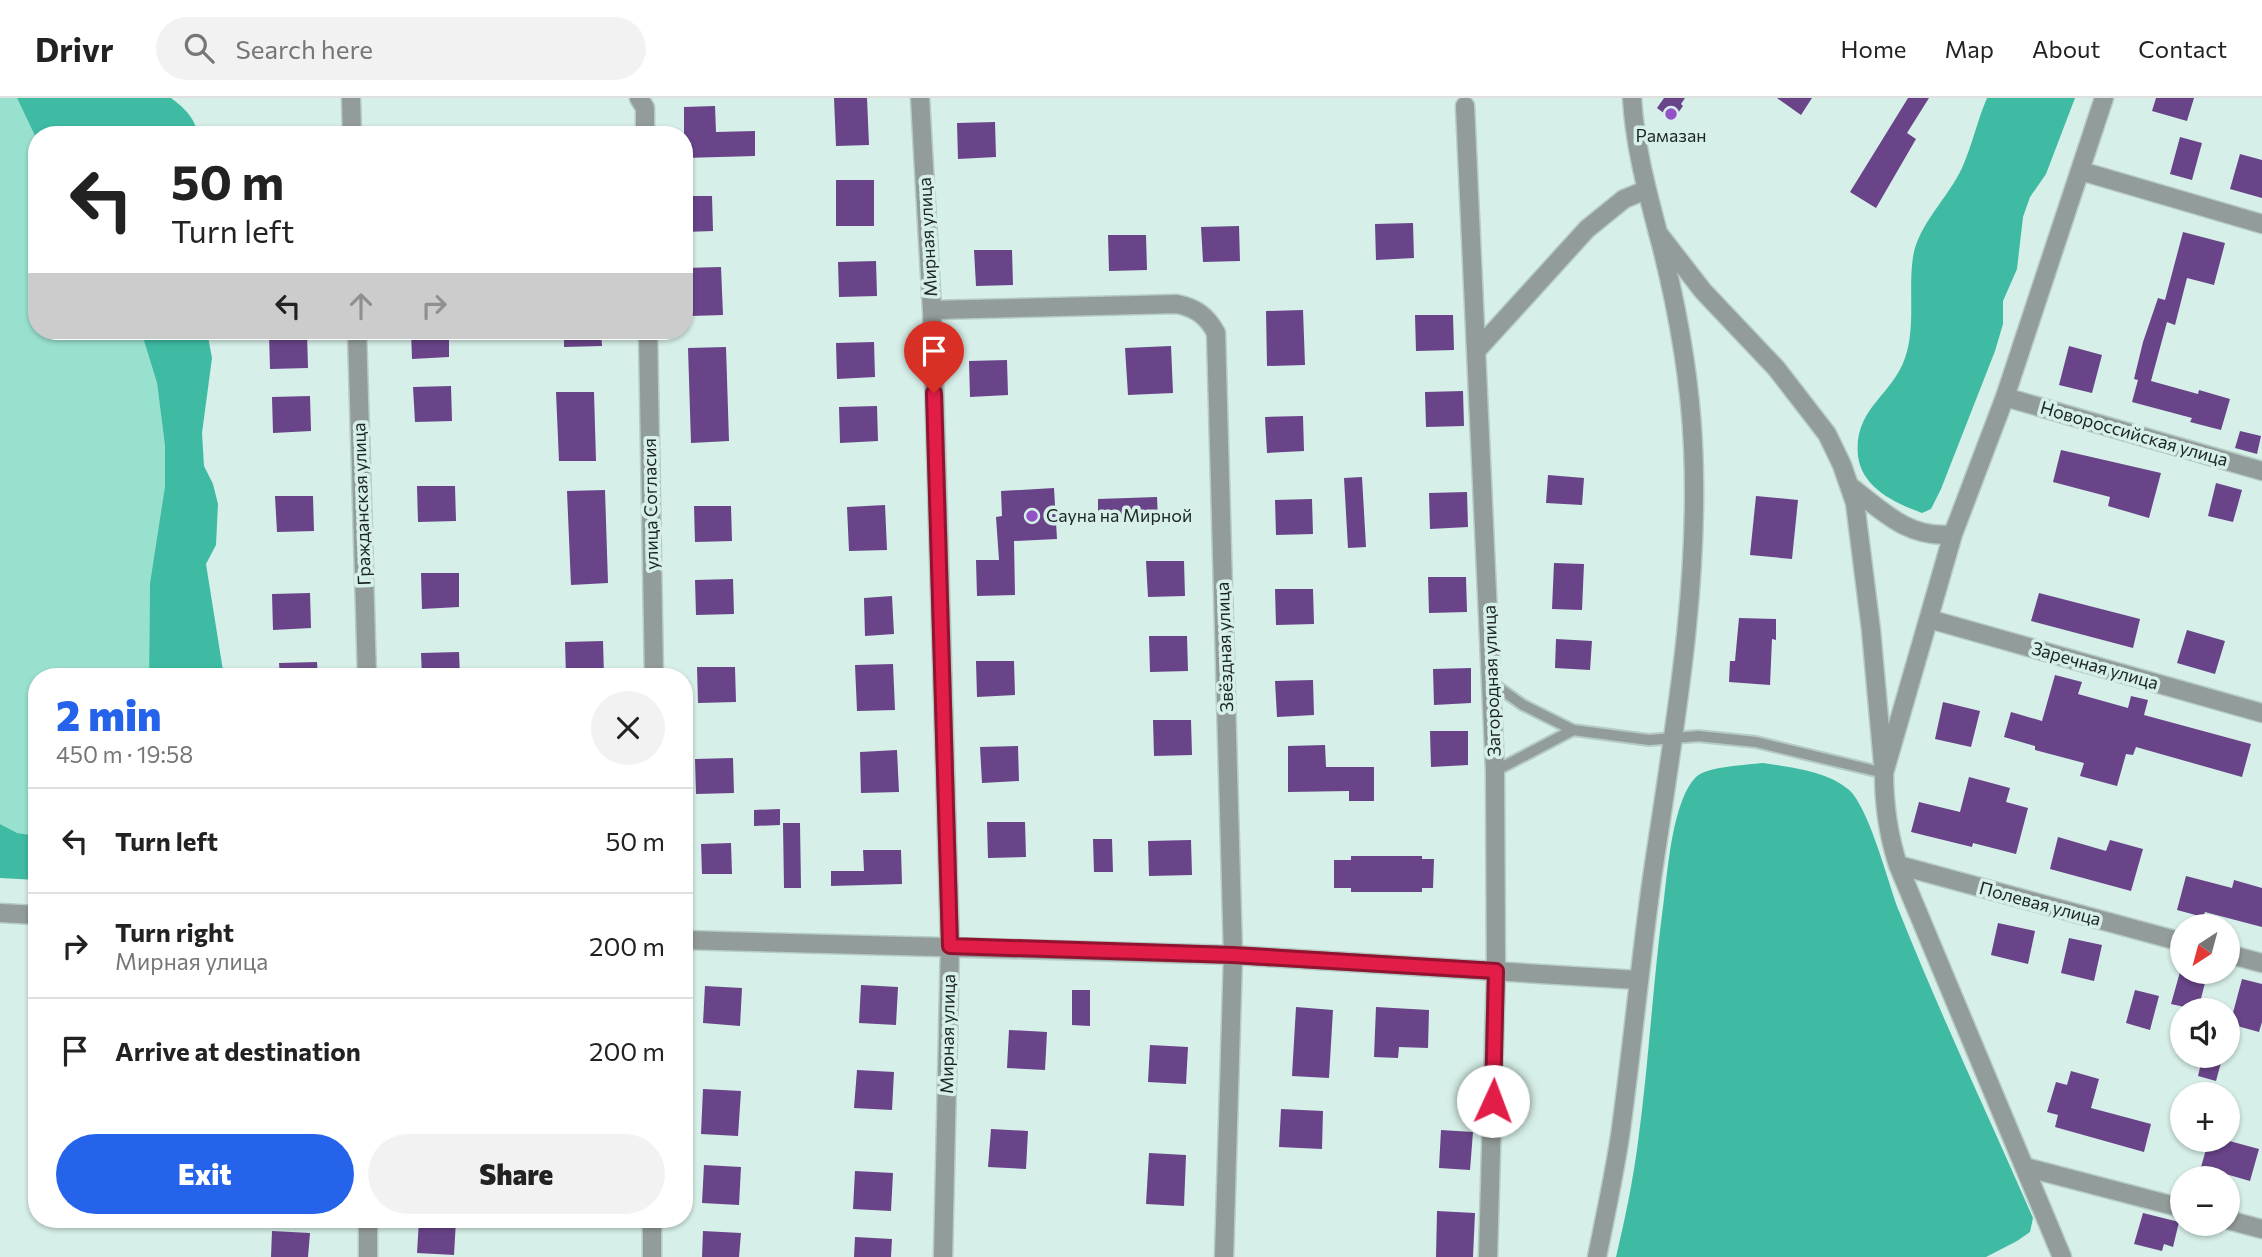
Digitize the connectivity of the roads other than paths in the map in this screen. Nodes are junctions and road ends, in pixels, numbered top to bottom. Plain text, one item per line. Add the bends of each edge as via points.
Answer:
1 (351, 98) edge
2 (639, 98) edge
3 (920, 98) edge
4 (1632, 98) edge
5 (2104, 98) edge
6 (1465, 106) dead end
7 (352, 126) edge
8 (645, 126) edge
9 (2081, 171) junction
10 (1646, 190) junction
11 (2262, 224) edge
12 (1658, 233) junction
13 (932, 310) junction
14 (357, 340) edge
15 (649, 340) edge
16 (1477, 350) junction
17 (2005, 397) junction
18 (2262, 471) edge
19 (1850, 486) junction
20 (1953, 534) junction
21 (1929, 619) junction
22 (367, 668) edge
23 (654, 668) edge
24 (1492, 683) junction
25 (2262, 713) edge
26 (1573, 730) junction
27 (1672, 739) junction
28 (1495, 771) junction
29 (1884, 774) junction
30 (1898, 865) junction
31 (0, 914) edge
32 (28, 915) edge
33 (2170, 939) edge
34 (693, 940) edge
35 (950, 946) junction
36 (1233, 955) junction
37 (2240, 957) edge
38 (2262, 963) edge
39 (1496, 971) junction
40 (1638, 980) junction
41 (2025, 1167) junction
42 (2170, 1205) edge
43 (2240, 1223) edge
44 (368, 1228) edge
45 (652, 1228) edge
46 (2262, 1229) edge
47 (368, 1257) edge
48 (652, 1257) edge
49 (943, 1257) edge
50 (1224, 1257) edge
51 (1488, 1257) edge
52 (1597, 1257) edge
53 (2062, 1257) edge

1 - 7 street
2 - 8 street via 645,108
3 - 13 street, Мирная улица
4 - 10 street
5 - 9 street
6 - 16 street, Загородная улица
9 - 11 street
9 - 17 street
10 - 12 street
10 - 16 street via 1624,199 1587,229
12 - 19 street via 1827,434
12 - 27 street via 1684,355 1693,446 1688,607
13 - 35 street, Мирная улица
13 - 36 street, Звёздная улица via 1177,304 1202,314 1216,333
14 - 22 street, Гражданская улица
15 - 23 street, улица Согласия
16 - 24 street, Загородная улица
17 - 18 street, Новороссийская улица
17 - 20 street
19 - 20 street via 1894,520 1918,532
19 - 29 street via 1871,631
20 - 21 street
21 - 25 street, Заречная улица
21 - 29 street
24 - 26 lane
24 - 28 street, Загородная улица
26 - 27 lane
26 - 28 lane
27 - 29 lane via 1698,736 1756,742
27 - 40 street
28 - 39 street, Загородная улица
29 - 30 street via 1889,838
30 - 33 street, Полевая улица
30 - 41 street
31 - 32 street
34 - 35 street
35 - 36 street
35 - 49 street, Мирная улица
36 - 39 street
36 - 50 street, Звёздная улица
37 - 38 street
39 - 40 street
39 - 51 street, Загородная улица
40 - 52 street via 1619,1138
41 - 42 street
41 - 53 street
43 - 46 street
44 - 47 street
45 - 48 street

